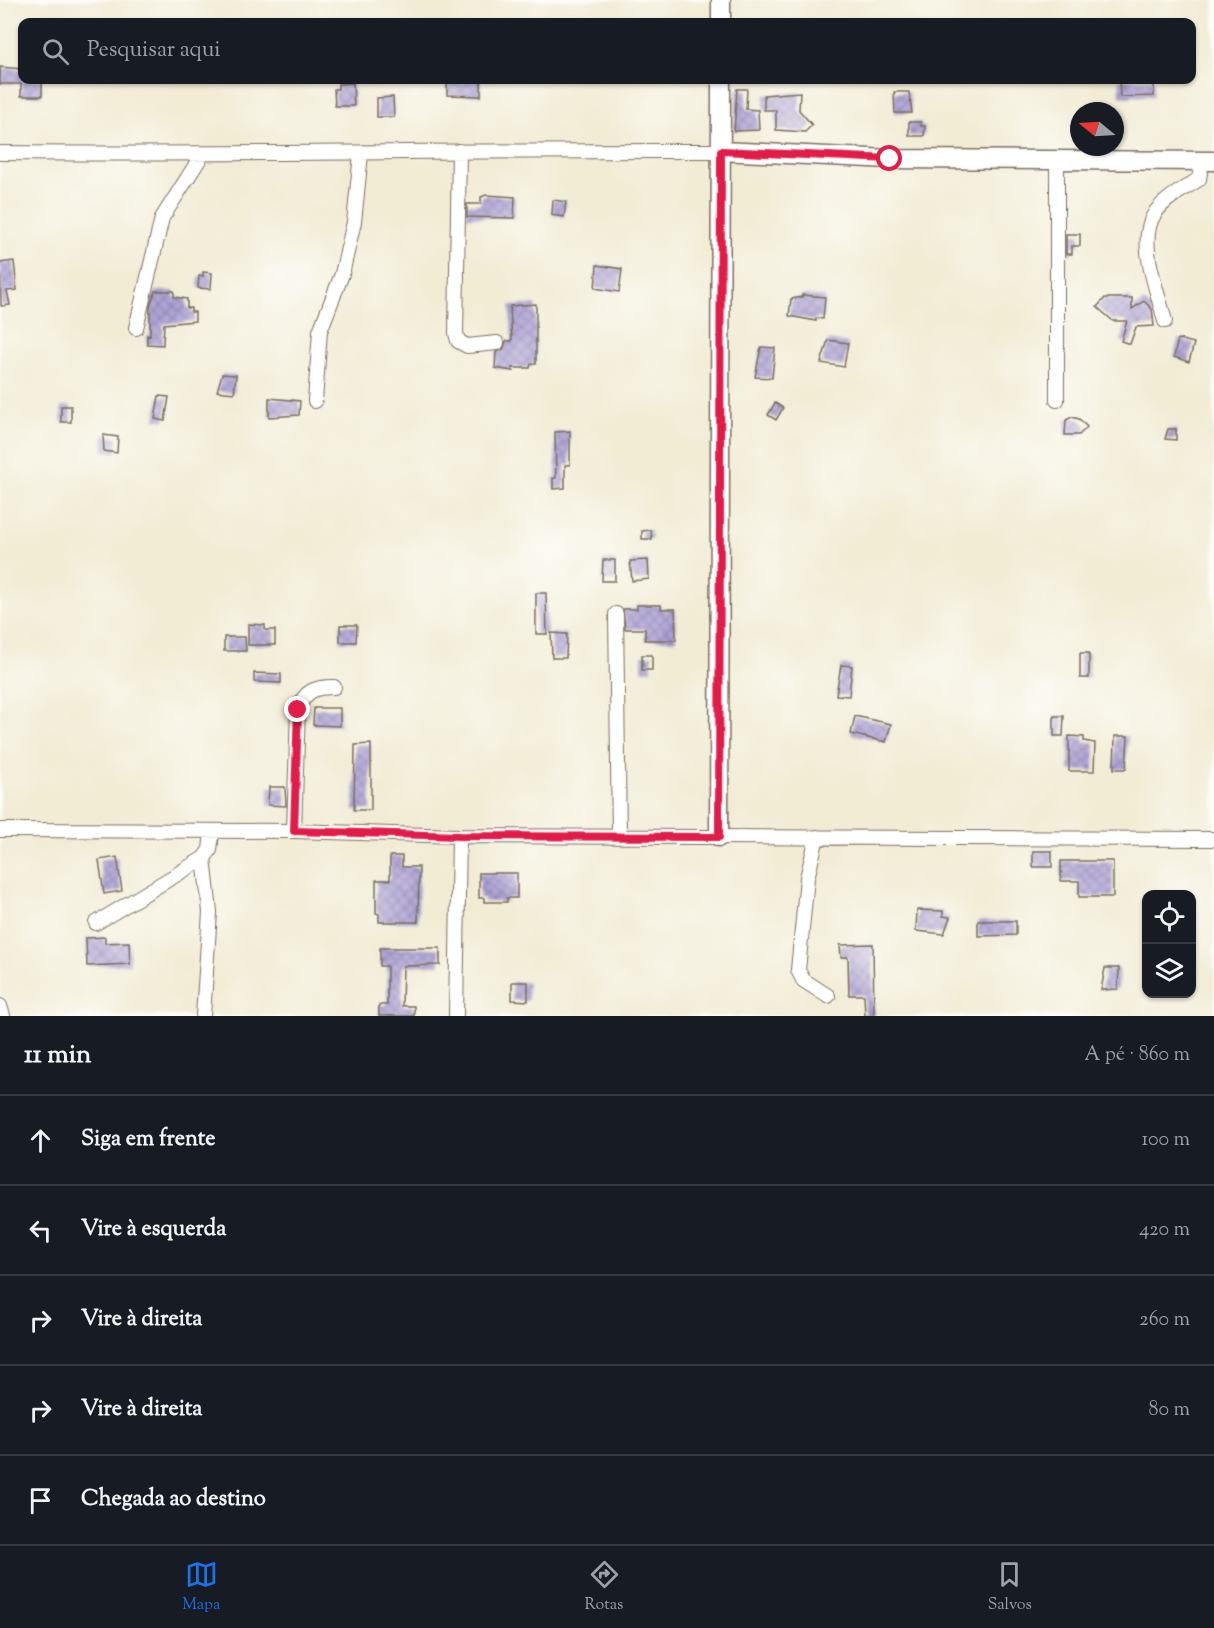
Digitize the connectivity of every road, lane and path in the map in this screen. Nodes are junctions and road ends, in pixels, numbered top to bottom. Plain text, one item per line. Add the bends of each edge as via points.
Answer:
1 (721, 0) edge
2 (721, 18) edge
3 (721, 84) edge
4 (459, 151) junction
5 (721, 151) junction
6 (0, 153) edge
7 (361, 154) junction
8 (202, 155) junction
9 (1057, 161) junction
10 (1208, 161) edge
11 (1166, 321) dead end
12 (136, 328) dead end
13 (497, 343) dead end
14 (1058, 400) dead end
15 (315, 401) dead end
16 (616, 614) dead end
17 (334, 687) dead end
18 (0, 830) edge
19 (294, 831) junction
20 (212, 832) junction
21 (459, 836) junction
22 (619, 836) junction
23 (719, 837) junction
24 (818, 837) junction
25 (1214, 838) edge
26 (204, 858) junction
27 (96, 923) dead end
28 (828, 996) dead end
29 (0, 1006) edge
30 (3, 1016) edge
31 (203, 1016) edge
32 (456, 1016) edge

1 - 2 street
3 - 5 street
4 - 5 street
4 - 7 street
4 - 13 street via 456,333 458,341 467,346
5 - 9 street
5 - 23 street
6 - 8 street
7 - 8 street
7 - 15 street via 354,222 342,274 320,331
8 - 12 street via 162,218
9 - 10 street
9 - 14 street
10 - 11 street via 1199,179 1163,204 1149,226 1147,249
16 - 22 street
17 - 19 street via 318,687 308,692 298,710
18 - 20 street
19 - 20 street
19 - 21 street
20 - 26 street via 210,850
21 - 22 street
21 - 32 street
22 - 23 street
23 - 24 street
24 - 25 street
24 - 28 street via 807,878 798,970 803,980
26 - 27 street
26 - 31 street via 210,912
29 - 30 street

